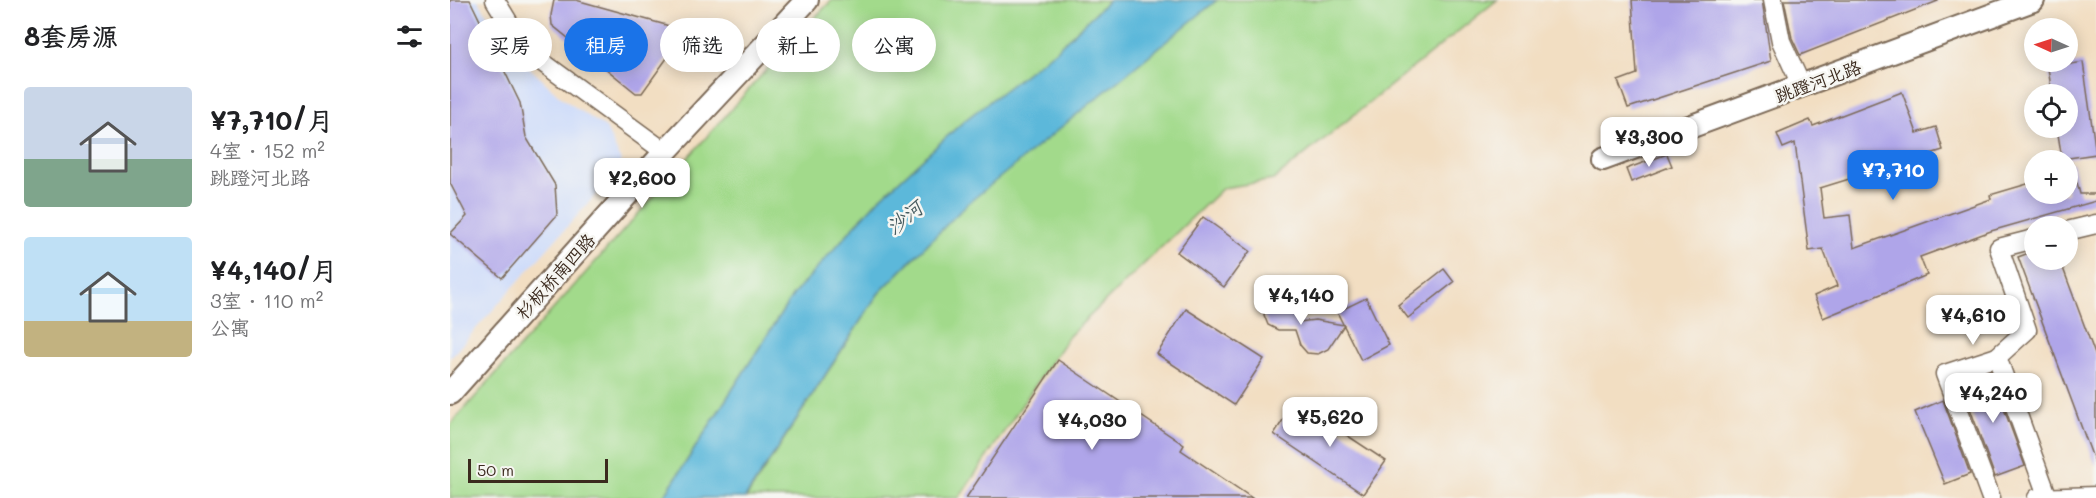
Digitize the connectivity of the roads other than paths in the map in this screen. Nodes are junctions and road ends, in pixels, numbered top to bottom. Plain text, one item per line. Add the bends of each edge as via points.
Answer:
1 (495, 0) edge
2 (807, 0) edge
3 (1773, 0) edge
4 (2032, 0) edge
5 (1803, 87) junction
6 (665, 152) junction
7 (1603, 159) dead end
8 (2096, 224) edge
9 (2078, 228) edge
10 (2024, 242) edge
11 (1997, 357) junction
12 (450, 393) edge
13 (2096, 496) edge
14 (1991, 498) edge
15 (2037, 498) edge
16 (2048, 498) edge

1 - 6 street via 515,33 542,62
2 - 6 street, 杉板桥南四路
3 - 5 street via 1781,41
4 - 5 street, 跳蹬河北路
5 - 7 street, 跳蹬河北路
6 - 12 street, 杉板桥南四路
8 - 9 street
10 - 11 street via 1999,248 2027,330
11 - 14 street via 1945,374
11 - 16 street
13 - 16 street
15 - 16 street

